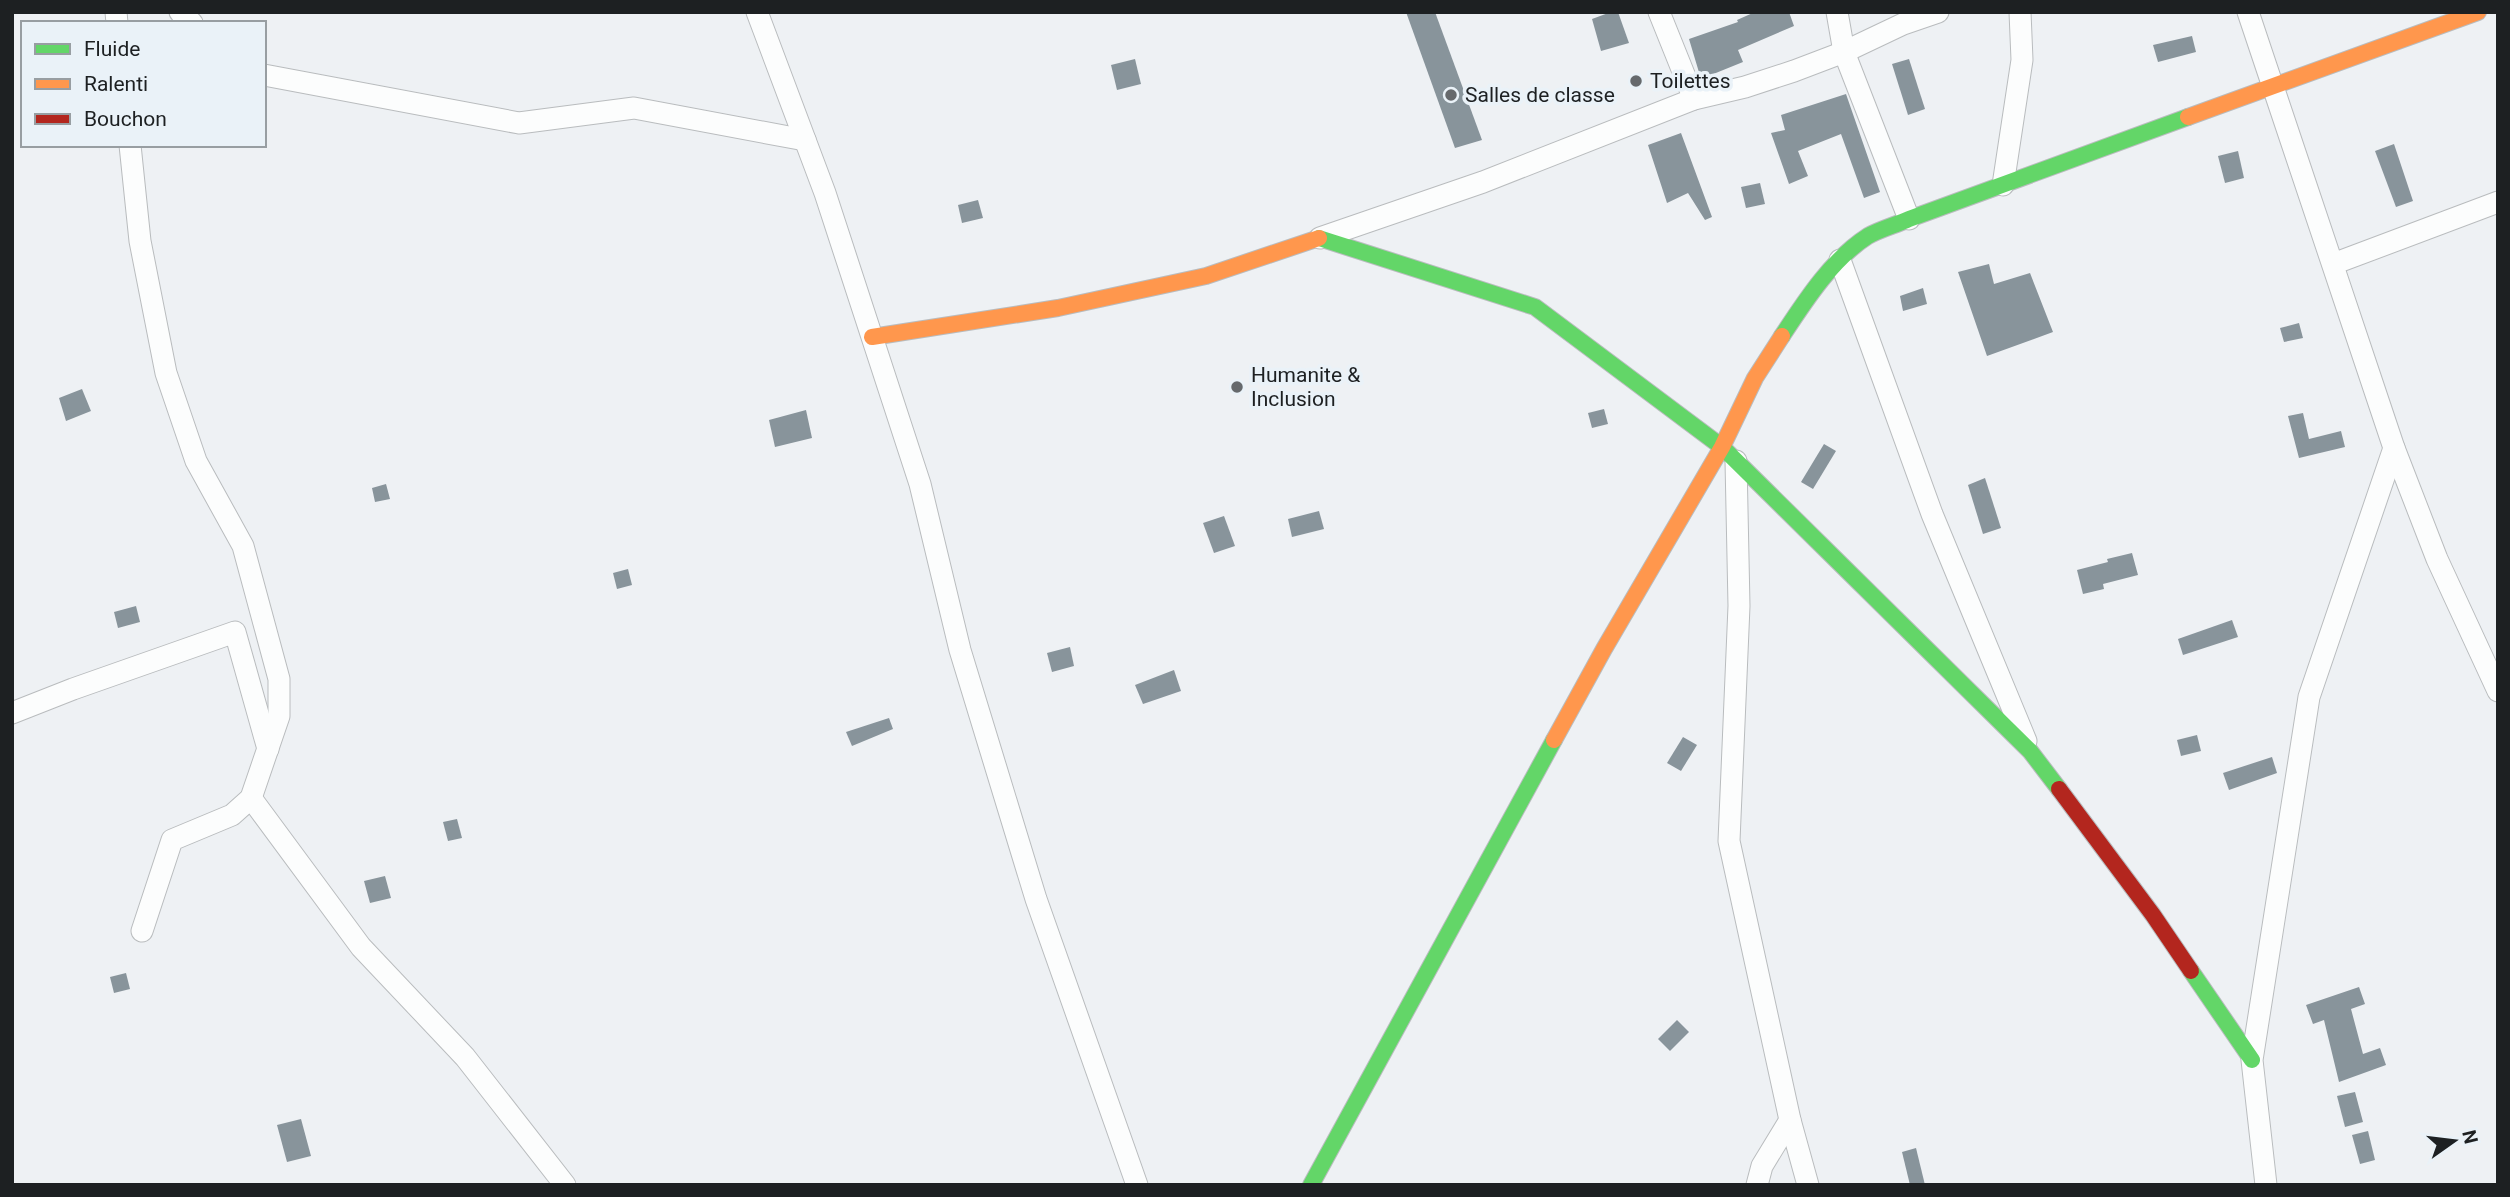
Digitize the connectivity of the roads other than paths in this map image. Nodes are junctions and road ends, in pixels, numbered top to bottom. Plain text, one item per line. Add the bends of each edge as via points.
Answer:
1 (757, 12) edge
2 (1659, 12) edge
3 (1837, 12) edge
4 (1938, 12) edge
5 (2020, 12) edge
6 (2248, 12) edge
7 (2478, 12) edge
8 (1844, 52) junction
9 (266, 75) edge
10 (2274, 85) junction
11 (1694, 99) junction
12 (805, 140) junction
13 (130, 147) edge
14 (2003, 185) junction
15 (2498, 202) edge
16 (1909, 219) junction
17 (1320, 237) junction
18 (1840, 260) junction
19 (2333, 264) junction
20 (872, 337) junction
21 (2394, 448) junction
22 (1729, 454) junction
23 (2498, 691) edge
24 (12, 713) edge
25 (268, 749) junction
26 (2030, 751) junction
27 (251, 797) junction
28 (142, 931) dead end
29 (2252, 1060) junction
30 (1790, 1120) junction
31 (565, 1185) edge
32 (1137, 1185) edge
33 (1311, 1185) edge
34 (1756, 1185) edge
35 (1808, 1185) edge
36 (2266, 1185) edge

1 - 12 street
2 - 11 street
3 - 8 street
4 - 8 street
5 - 14 street via 2022,60
6 - 10 street
7 - 10 street
8 - 11 street via 1745,87
8 - 16 street
9 - 12 street via 519,123 634,108
10 - 14 street
10 - 19 street
11 - 17 street via 1483,182
12 - 20 street
13 - 25 street via 140,242 166,373 197,461 243,546 279,679 279,716
14 - 16 street
15 - 19 street
16 - 18 street via 1869,236
17 - 20 street via 1206,276 1059,308
17 - 22 street via 1535,307
18 - 22 street via 1755,378
18 - 26 street via 1932,514
19 - 21 street
20 - 32 street via 920,484 960,650 1035,900
21 - 23 street via 2437,559
21 - 29 street via 2309,697
22 - 26 street
22 - 30 street via 1740,606 1728,841
22 - 33 street via 1604,649
24 - 25 street via 235,632
25 - 27 street
26 - 29 street
27 - 28 street via 232,815 172,840
27 - 31 street via 361,947 465,1057
29 - 36 street
30 - 34 street
30 - 35 street

